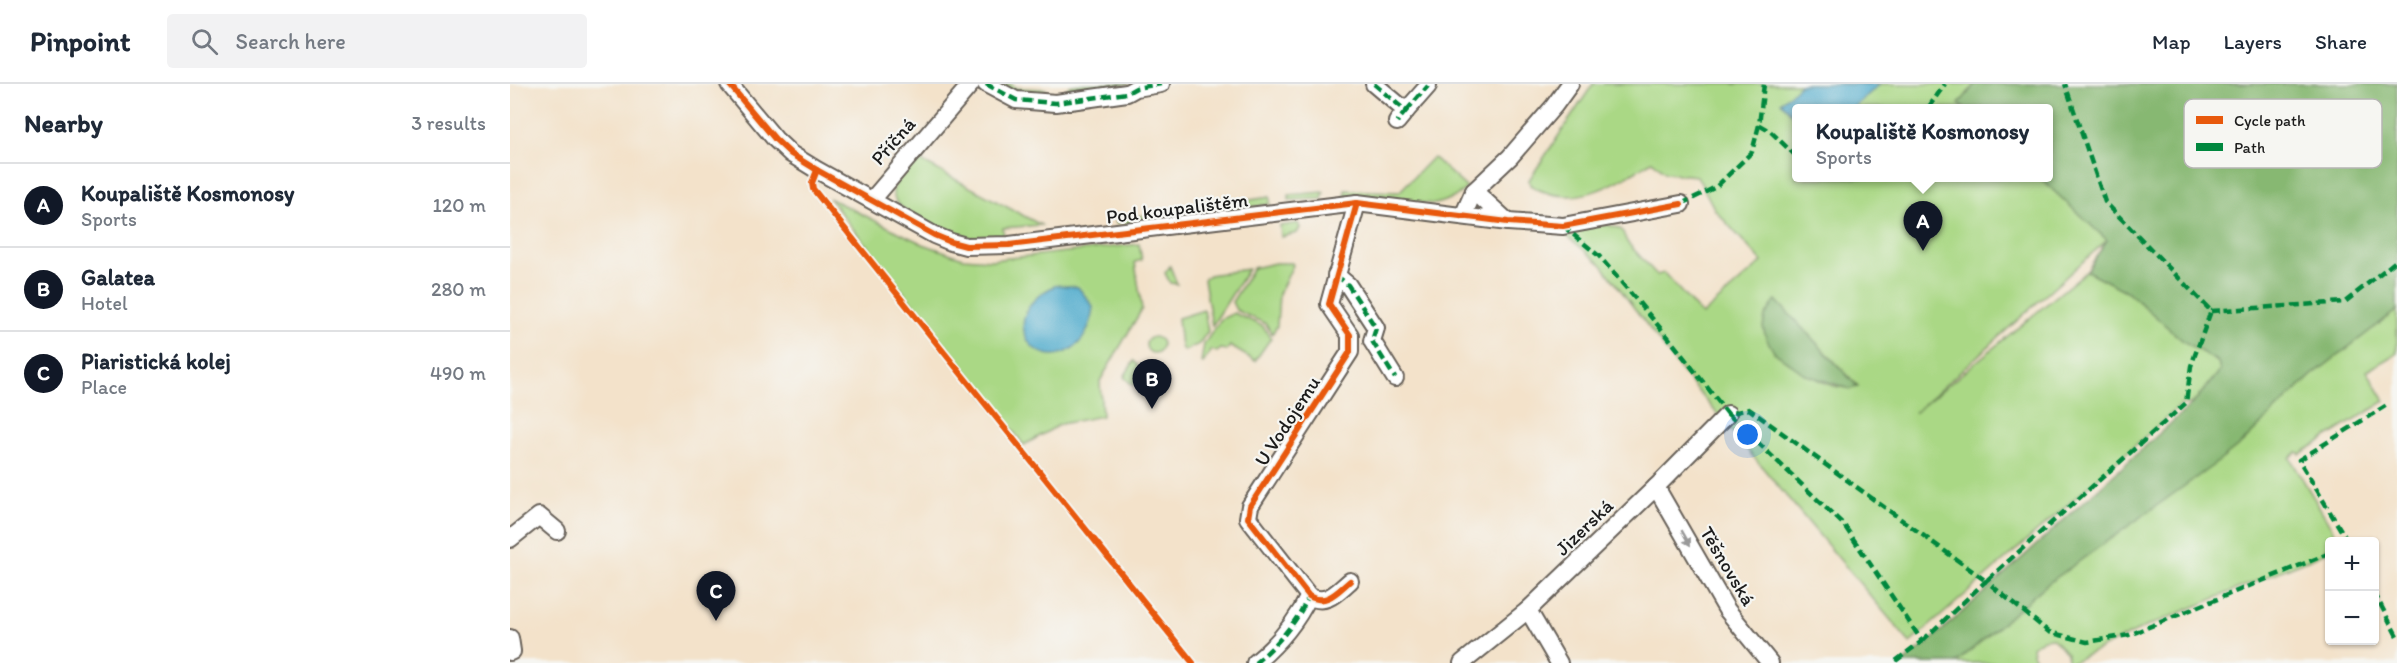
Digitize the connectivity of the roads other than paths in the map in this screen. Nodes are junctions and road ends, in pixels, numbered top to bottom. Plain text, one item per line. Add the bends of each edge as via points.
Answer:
1 (729, 84) edge
2 (971, 84) edge
3 (986, 84) edge
4 (1161, 84) edge
5 (1374, 84) edge
6 (1570, 84) edge
7 (1428, 86) dead end
8 (1474, 191) junction
9 (872, 200) junction
10 (1357, 203) junction
11 (1681, 204) dead end
12 (1462, 216) junction
13 (1508, 222) junction
14 (1336, 275) junction
15 (1395, 378) dead end
16 (1728, 414) dead end
17 (1656, 487) junction
18 (557, 531) dead end
19 (510, 540) edge
20 (1350, 581) dead end
21 (1309, 596) junction
22 (1528, 610) junction
23 (510, 638) edge
24 (510, 652) edge
25 (1255, 663) edge
26 (1462, 663) edge
27 (1560, 663) edge
28 (1770, 663) edge

1 - 9 street, Pod koupalištěm via 791,154
2 - 9 street, Příčná
3 - 4 street via 1016,100 1056,103
5 - 7 street via 1402,117
6 - 8 street via 1510,157
8 - 12 street
8 - 13 street
9 - 10 street, Pod koupalištěm via 934,235 966,246
10 - 12 street, Pod koupalištěm
10 - 14 street, U Vodojemu
11 - 13 street, Pod koupalištěm via 1563,226
12 - 13 street, Pod koupalištěm
14 - 15 street via 1348,285 1376,328 1372,341
14 - 21 street, U Vodojemu via 1329,304 1350,335 1350,352 1250,506 1248,518
16 - 17 street, Jizerská
17 - 22 street, Jizerská
17 -> 28 street, Těšnovská via 1727,610
18 - 19 street via 539,516
20 - 21 street via 1328,599
21 - 25 street via 1276,646
22 - 26 street, Jizerská
22 - 27 street
23 - 24 street

